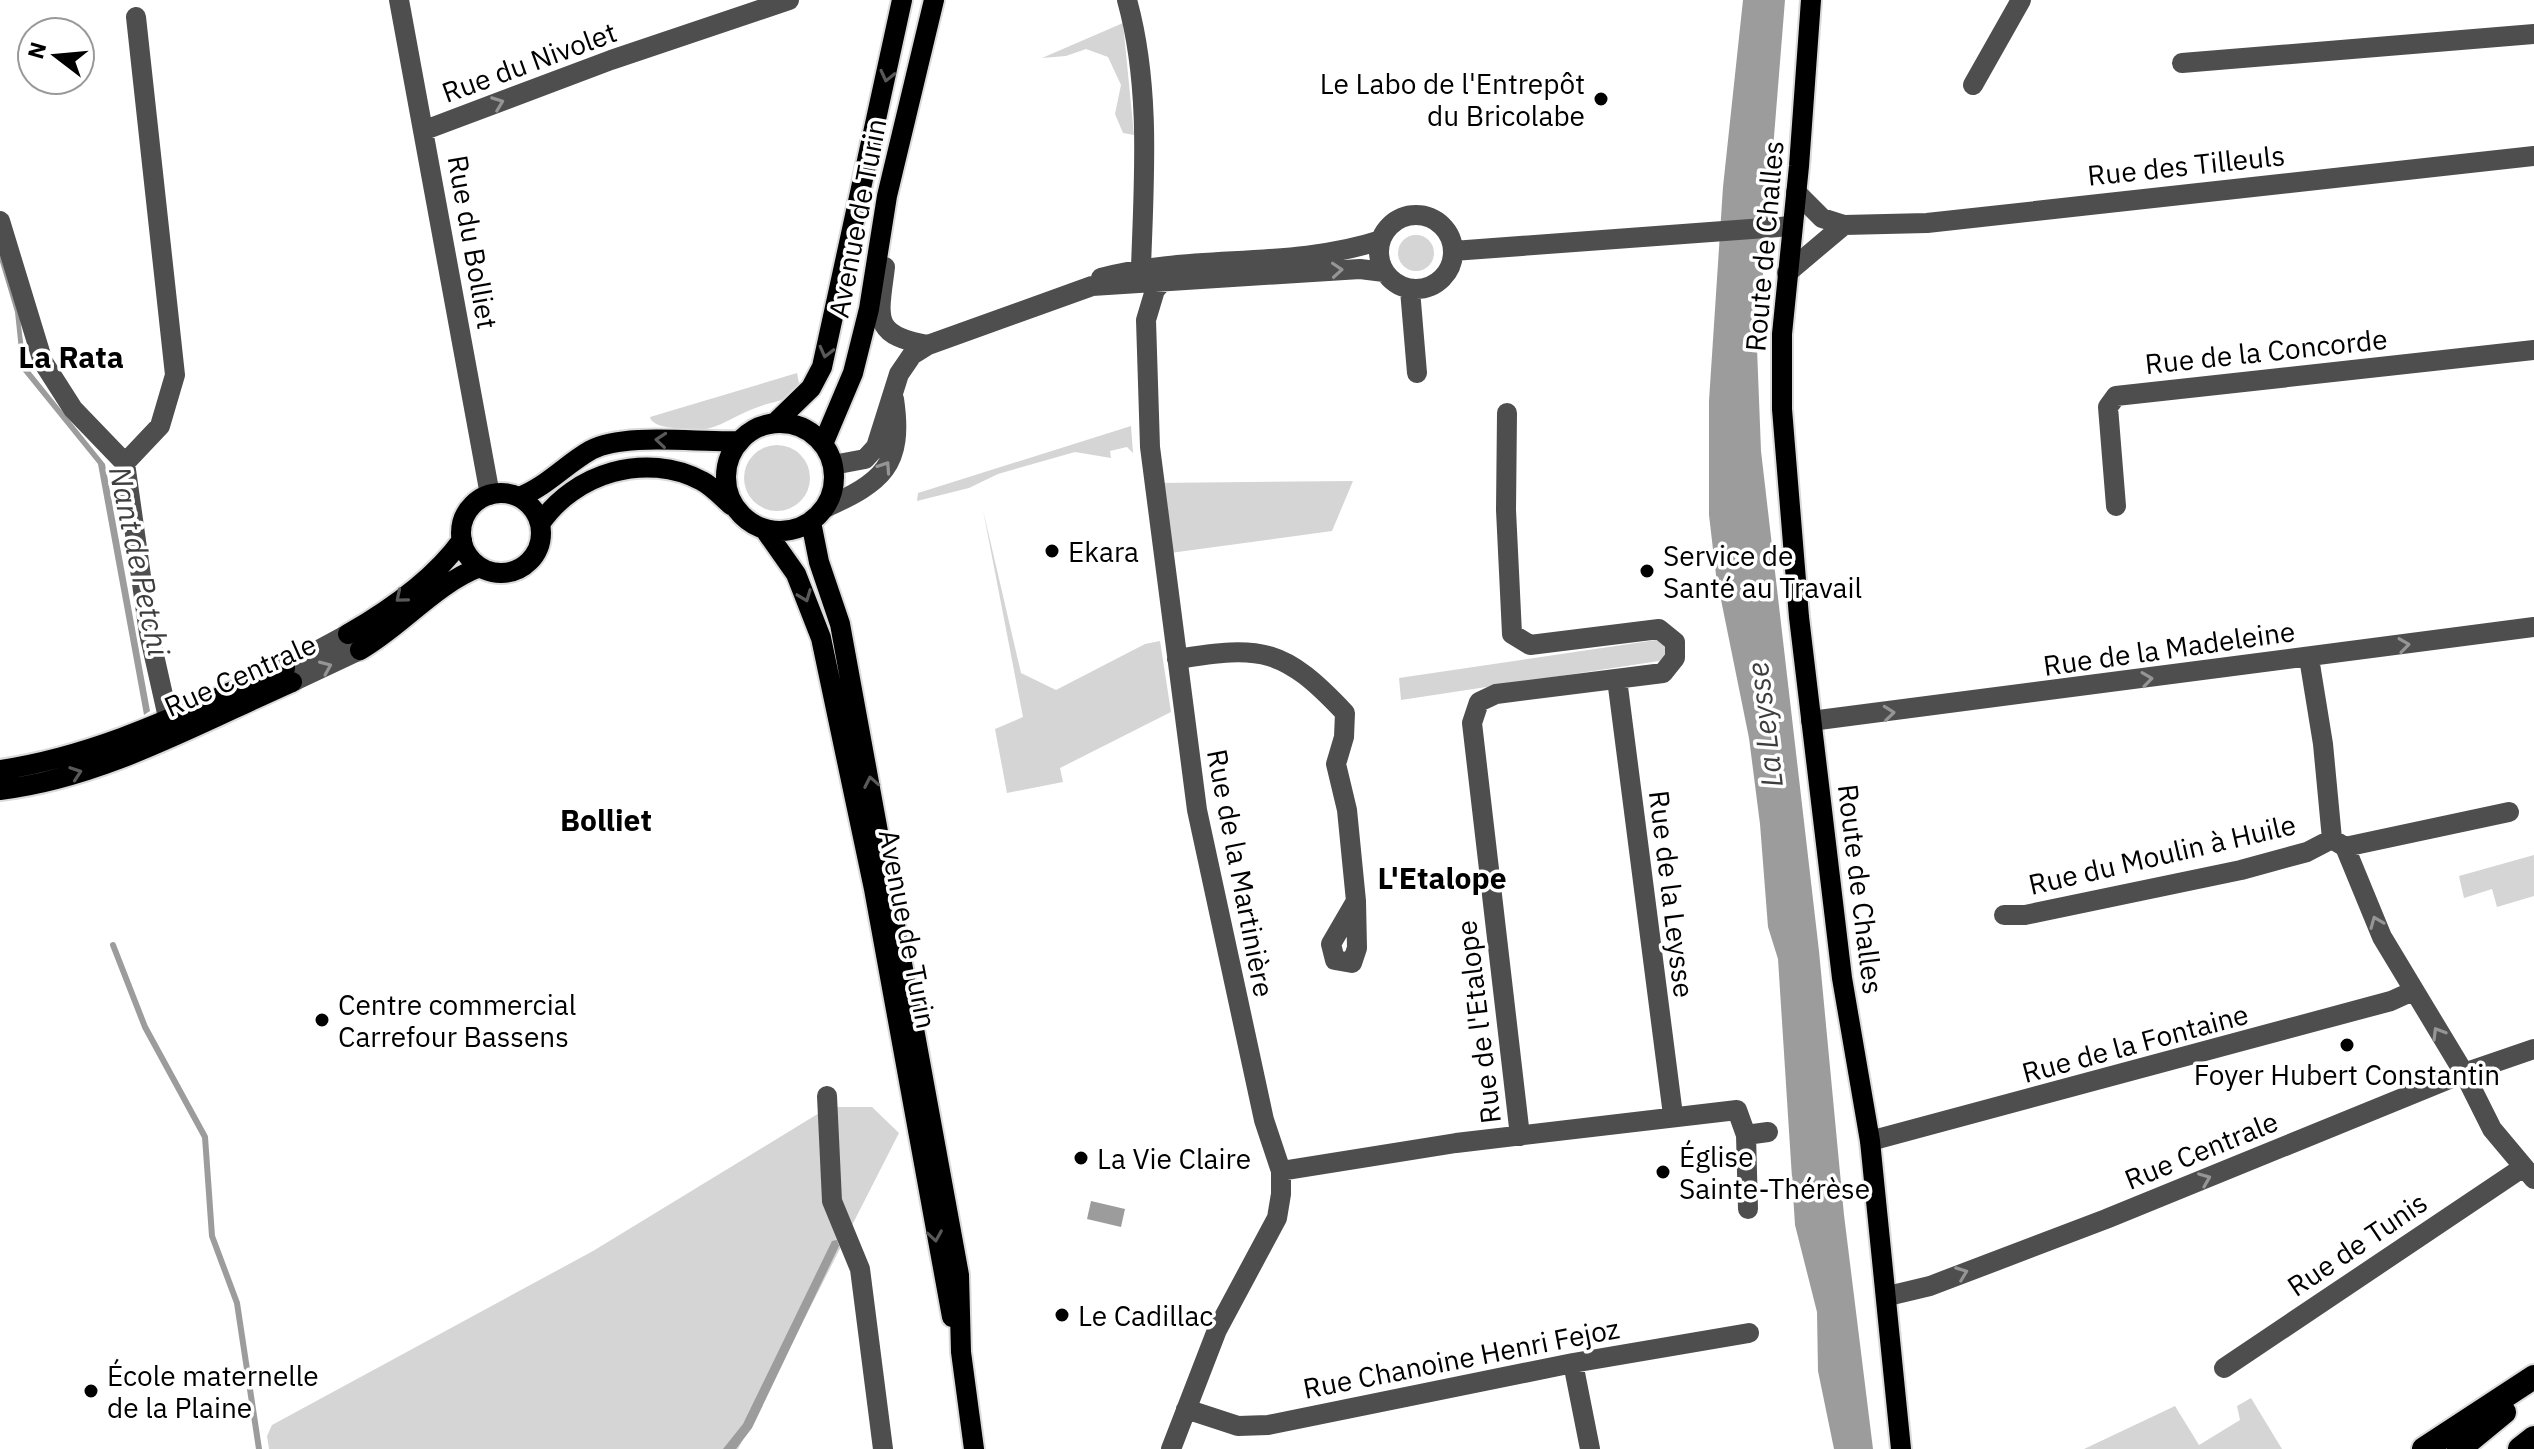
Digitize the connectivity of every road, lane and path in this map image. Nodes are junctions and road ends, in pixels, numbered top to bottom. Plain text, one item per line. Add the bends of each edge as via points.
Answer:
1 (399, 0) edge
2 (789, 0) edge
3 (902, 0) edge
4 (934, 0) edge
5 (1127, 0) edge
6 (1811, 0) edge
7 (2021, 0) edge
8 (136, 17) dead end
9 (2534, 34) edge
10 (2182, 63) dead end
11 (1973, 85) dead end
12 (425, 130) junction
13 (2534, 156) edge
14 (1796, 192) junction
15 (887, 196) junction
16 (0, 221) edge
17 (1844, 225) junction
18 (1792, 226) junction
19 (1381, 240) junction
20 (1453, 251) junction
21 (1141, 267) junction
22 (1176, 267) junction
23 (1384, 272) junction
24 (1787, 273) junction
25 (1158, 284) junction
26 (1435, 285) junction
27 (1092, 286) junction
28 (1410, 290) junction
29 (1415, 325) junction
30 (928, 345) junction
31 (2534, 350) edge
32 (1417, 373) dead end
33 (893, 395) junction
34 (1507, 413) dead end
35 (775, 423) junction
36 (739, 441) junction
37 (823, 444) junction
38 (125, 463) junction
39 (833, 465) junction
40 (490, 495) junction
41 (519, 497) junction
42 (2116, 506) dead end
43 (734, 507) junction
44 (818, 515) junction
45 (540, 524) junction
46 (765, 530) junction
47 (462, 540) junction
48 (480, 567) junction
49 (2534, 627) edge
50 (354, 642) junction
51 (2309, 658) junction
52 (1177, 659) junction
53 (289, 675) joint
54 (1617, 679) junction
55 (1811, 721) junction
56 (171, 727) junction
57 (0, 770) edge
58 (0, 790) edge
59 (2509, 812) dead end
60 (2338, 843) junction
61 (1356, 901) dead end
62 (2004, 915) dead end
63 (2413, 991) junction
64 (2534, 1049) edge
65 (902, 1050) junction
66 (2464, 1073) junction
67 (827, 1096) dead end
68 (929, 1104) junction
69 (1673, 1115) junction
70 (1768, 1132) dead end
71 (1746, 1135) junction
72 (1520, 1136) junction
73 (1870, 1141) junction
74 (1281, 1171) junction
75 (2528, 1174) edge
76 (1748, 1209) dead end
77 (1888, 1296) junction
78 (1749, 1333) dead end
79 (961, 1352) junction
80 (1573, 1363) junction
81 (2224, 1368) dead end
82 (2534, 1377) edge
83 (2534, 1388) edge
84 (1186, 1409) junction
85 (2534, 1440) edge
86 (883, 1449) edge
87 (974, 1449) edge
88 (1171, 1449) edge
89 (1590, 1449) edge
90 (1901, 1449) edge
91 (2424, 1449) edge
92 (2459, 1449) edge
93 (2520, 1449) edge
94 (2528, 1449) edge

1 - 12 street, Rue du Bolliet
12 -> 2 street, Rue du Nivolet
3 -> 35 main road, Avenue de Turin via 822,367 811,388
4 - 15 main road, Avenue de Turin
5 - 21 street via 1141,87
6 - 14 main road, Route de Challes
7 - 11 street
8 - 38 street via 175,375 160,426
9 - 10 street
12 - 40 street, Rue du Bolliet
13 - 17 street, Rue des Tilleuls via 1927,223
14 - 17 street via 1822,218
14 - 18 main road, Route de Challes
15 - 30 street via 892,215 879,318 892,337
15 - 37 main road, Avenue de Turin via 853,373
16 - 38 street via 43,362 73,409
17 - 24 street
18 - 20 street
18 - 24 main road, Route de Challes
19 - 20 street via 1395,221 1419,215 1447,231
19 - 22 street via 1308,258
19 - 23 street
20 - 26 street via 1449,271
21 - 22 street
21 - 27 street via 1101,278
22 - 25 street
25 -> 23 street via 1360,269
23 - 28 street
24 - 55 main road, Route de Challes via 1782,409
25 - 27 street
25 - 52 street, Rue de la Martinière via 1146,320 1148,426
26 - 28 street
26 - 29 street
27 - 30 street
28 - 29 street
29 - 32 street
30 - 33 street via 904,364
31 - 42 street, Rue de la Concorde via 2116,396 2108,407
33 - 39 street via 876,447 865,459
44 -> 33 street via 886,471 898,439
34 - 54 street, Rue de l'Etalope via 1512,634 1530,645 1659,629 1675,642 1675,658 1663,673
35 - 36 main road
35 - 37 main road via 798,426
36 -> 41 main road via 640,438 594,449
36 - 43 main road via 725,473
37 - 39 main road
38 - 56 street via 149,633
39 - 44 main road via 831,495
40 - 41 main road
40 - 47 main road via 471,507 461,528
41 - 45 main road
43 - 45 main road via 686,474 617,468 587,482 549,510
43 - 46 main road via 742,518
44 - 46 main road via 797,529
68 -> 44 main road, Avenue de Turin via 840,624 819,562
45 - 48 main road via 539,544 528,562 500,573
46 -> 65 main road, Avenue de Turin via 796,574 821,638
47 - 48 main road
47 -> 50 main road, Rue Centrale
48 - 50 main road, Rue Centrale via 460,574 381,638
51 -> 49 street, Rue de la Madeleine
50 - 53 street, Rue Centrale
55 -> 51 street, Rue de la Madeleine
51 - 60 street
52 - 61 street via 1233,650 1274,655 1317,684 1345,713 1336,764 1347,810
52 - 74 street, Rue de la Martinière via 1203,840 1264,1120
53 - 56 main road, Rue Centrale
54 - 69 street, Rue de la Leysse
54 - 72 street, Rue de l'Etalope via 1496,694 1479,702 1472,723
55 - 73 main road, Route de Challes via 1842,978
56 - 57 main road, Rue Centrale via 37,765
58 -> 56 main road, Rue Centrale via 50,782
59 - 60 street, Rue du Moulin à Huile
60 - 62 street, Rue du Moulin à Huile via 2241,870
63 -> 60 street
66 -> 63 street
63 - 73 street, Rue de la Fontaine via 2082,1087
64 - 66 street, Rue Centrale
65 - 68 main road
65 -> 79 main road, Avenue de Turin via 942,1278
66 - 75 street via 2492,1129
77 -> 66 street, Rue Centrale via 1930,1286 2106,1219
67 - 86 street via 832,1201 860,1269
68 - 79 main road, Avenue de Turin via 959,1275
69 - 71 street via 1737,1110
69 - 72 street
70 - 71 street
71 - 76 street
72 - 74 street
73 - 77 main road, Route de Challes
74 - 84 street, Rue de la Martinière via 1277,1218 1217,1330
75 - 81 street, Rue de Tunis
77 - 90 main road, Route de Challes
78 - 80 street, Rue Chanoine Henri Fejoz
79 - 87 main road, Avenue de Turin
80 - 84 street, Rue Chanoine Henri Fejoz via 1259,1426 1238,1426
80 - 89 street
82 - 91 highway
83 - 92 highway
84 - 88 street, Rue de la Martinière
85 - 93 highway
85 - 94 highway

